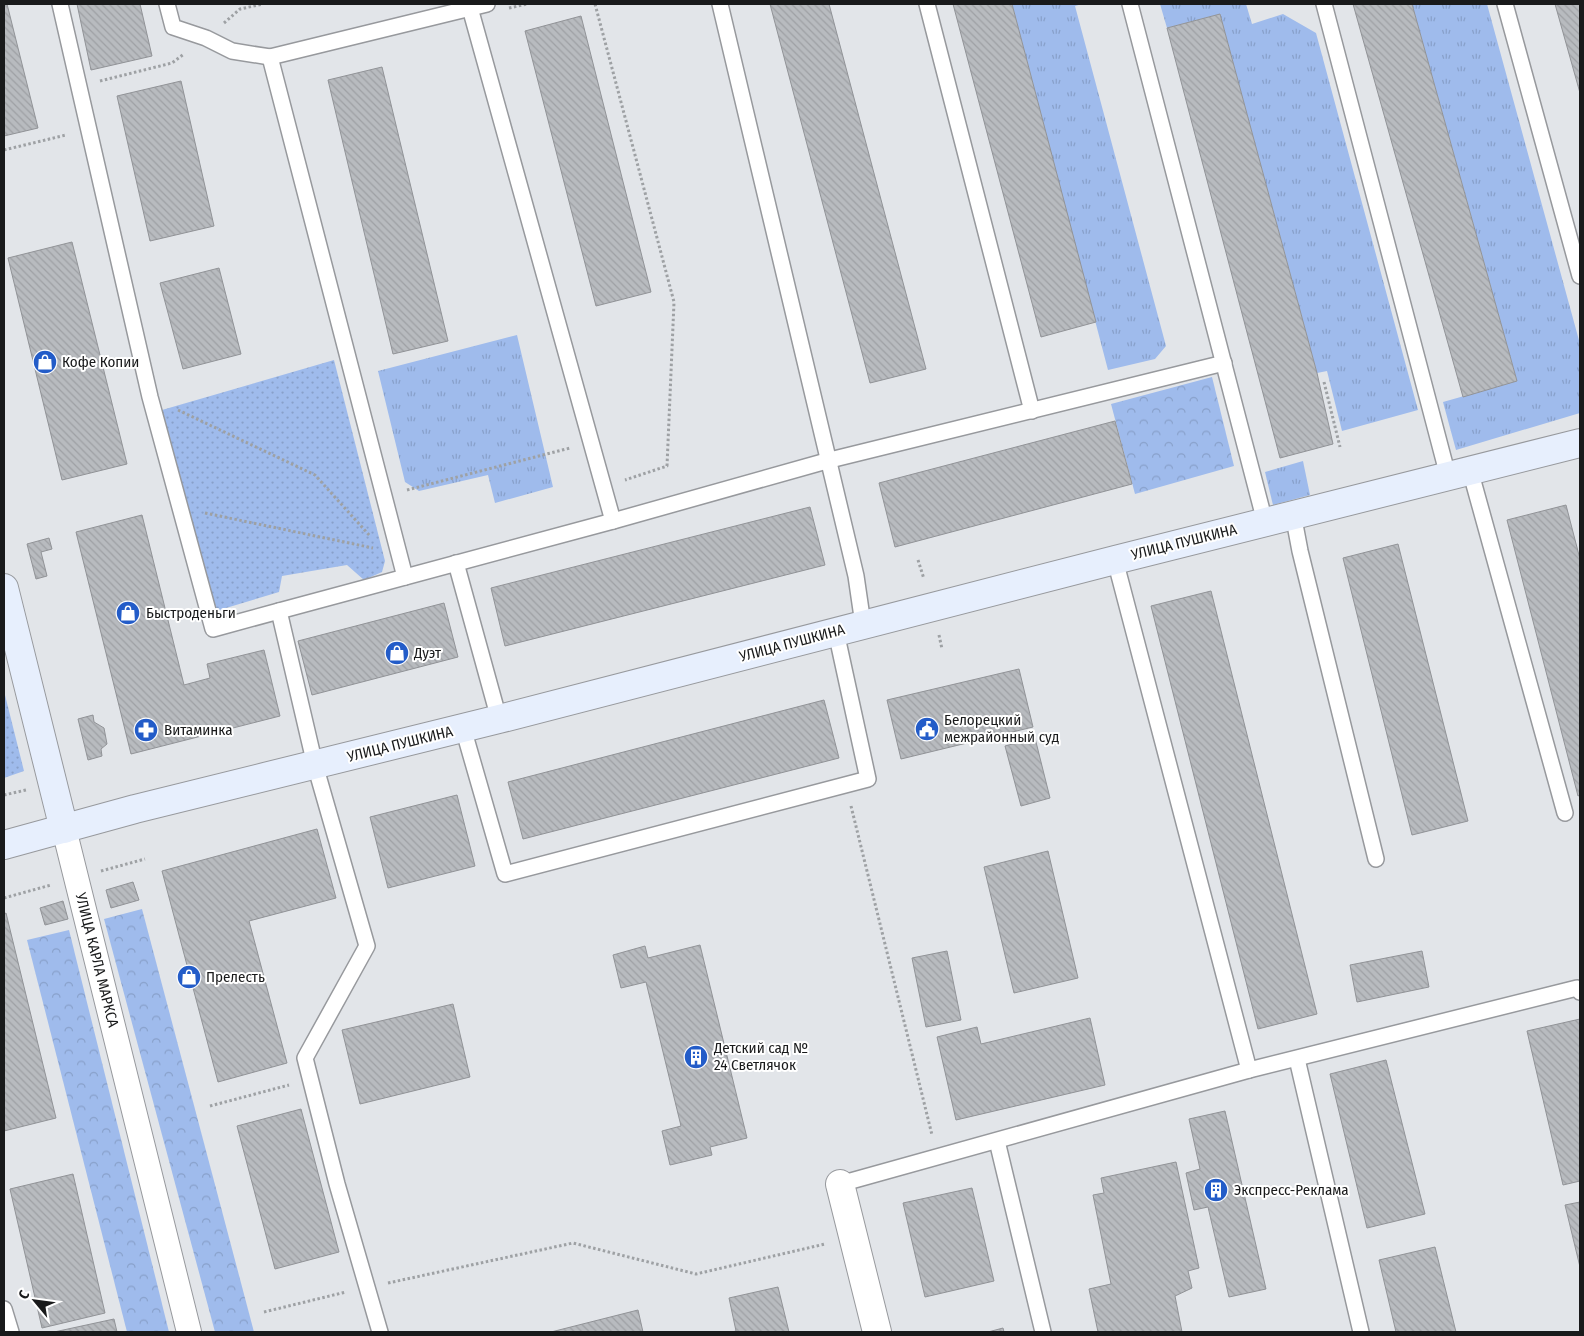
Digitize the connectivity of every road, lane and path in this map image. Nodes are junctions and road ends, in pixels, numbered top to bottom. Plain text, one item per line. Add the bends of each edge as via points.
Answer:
1 (60, 4) edge
2 (167, 4) edge
3 (487, 4) edge
4 (527, 4) edge
5 (595, 4) edge
6 (720, 4) edge
7 (927, 4) edge
8 (1130, 4) edge
9 (1324, 4) edge
10 (1505, 4) edge
11 (471, 13) junction
12 (270, 57) junction
13 (90, 130) junction
14 (4, 150) edge
15 (1580, 276) edge
16 (1224, 363) junction
17 (1324, 382) dead end
18 (150, 397) junction
19 (1032, 410) junction
20 (591, 443) junction
21 (1580, 443) edge
22 (1340, 447) dead end
23 (830, 460) junction
24 (1459, 473) junction
25 (604, 486) junction
26 (384, 496) junction
27 (180, 508) junction
28 (1293, 514) junction
29 (613, 521) junction
30 (1266, 522) junction
31 (370, 536) dead end
32 (373, 548) dead end
33 (918, 560) dead end
34 (1114, 560) junction
35 (456, 563) junction
36 (405, 578) junction
37 (924, 579) dead end
38 (4, 588) edge
39 (279, 611) junction
40 (863, 624) junction
41 (937, 627) dead end
42 (836, 632) junction
43 (942, 649) dead end
44 (499, 719) junction
45 (463, 728) junction
46 (315, 765) junction
47 (846, 785) junction
48 (29, 789) dead end
49 (4, 795) edge
50 (1564, 813) dead end
51 (64, 829) junction
52 (4, 845) edge
53 (1376, 859) dead end
54 (13, 896) dead end
55 (4, 898) edge
56 (1580, 992) edge
57 (1297, 1059) junction
58 (1249, 1070) junction
59 (311, 1079) junction
60 (210, 1106) dead end
61 (998, 1141) junction
62 (938, 1157) junction
63 (840, 1184) joint
64 (853, 1237) junction
65 (368, 1287) junction
66 (4, 1309) edge
67 (264, 1312) dead end
68 (8, 1328) edge
69 (190, 1332) edge
70 (380, 1332) edge
71 (877, 1332) edge
72 (1043, 1332) edge
73 (1361, 1332) edge

1 - 13 lane
2 - 12 lane via 173,27 232,51
3 - 11 lane
4 - 11 path
5 - 25 path via 674,302 667,466
6 - 23 lane
7 - 19 lane
8 - 16 lane
9 - 24 lane
10 - 15 lane
11 - 12 lane
11 - 20 lane
12 - 26 lane
13 - 14 path
13 - 18 lane
16 - 19 lane
16 - 30 lane
17 - 22 path
18 - 27 lane
18 - 31 path via 315,475
19 - 23 lane
20 - 25 lane
20 - 26 path
21 - 24 main road, УЛИЦА ПУШКИНА
23 - 29 lane
23 - 40 lane via 856,576
24 - 28 main road, УЛИЦА ПУШКИНА
24 - 50 lane
25 - 29 lane
26 - 36 lane
27 - 32 path
27 - 39 lane via 213,629
28 - 30 main road, УЛИЦА ПУШКИНА
28 - 53 lane
29 - 35 lane
30 - 34 main road, УЛИЦА ПУШКИНА
33 - 37 path
34 - 40 main road, УЛИЦА ПУШКИНА
34 - 58 lane
35 - 36 lane
35 - 44 lane
36 - 39 lane
38 - 51 main road, УЛИЦА КАРЛА МАРКСА
39 - 46 lane
40 - 42 main road, УЛИЦА ПУШКИНА
41 - 43 path
42 - 44 main road, УЛИЦА ПУШКИНА
42 - 47 lane via 868,779
44 - 45 main road, УЛИЦА ПУШКИНА
45 - 46 main road, УЛИЦА ПУШКИНА
45 - 47 lane via 504,874
46 - 51 main road, УЛИЦА ПУШКИНА
46 - 59 lane via 367,946 305,1058
47 - 62 path
48 - 49 path
51 - 52 main road, УЛИЦА ПУШКИНА
51 - 69 street, УЛИЦА КАРЛА МАРКСА
54 - 55 path
56 - 57 lane via 1577,988
57 - 58 lane
57 - 73 lane
58 - 61 lane
59 - 60 path
59 - 65 lane via 337,1184
61 - 62 lane
61 - 72 lane
62 - 63 lane
63 - 64 street
64 - 65 path via 696,1274 573,1243
64 - 71 street
65 - 67 path
65 - 70 lane
66 - 68 lane

